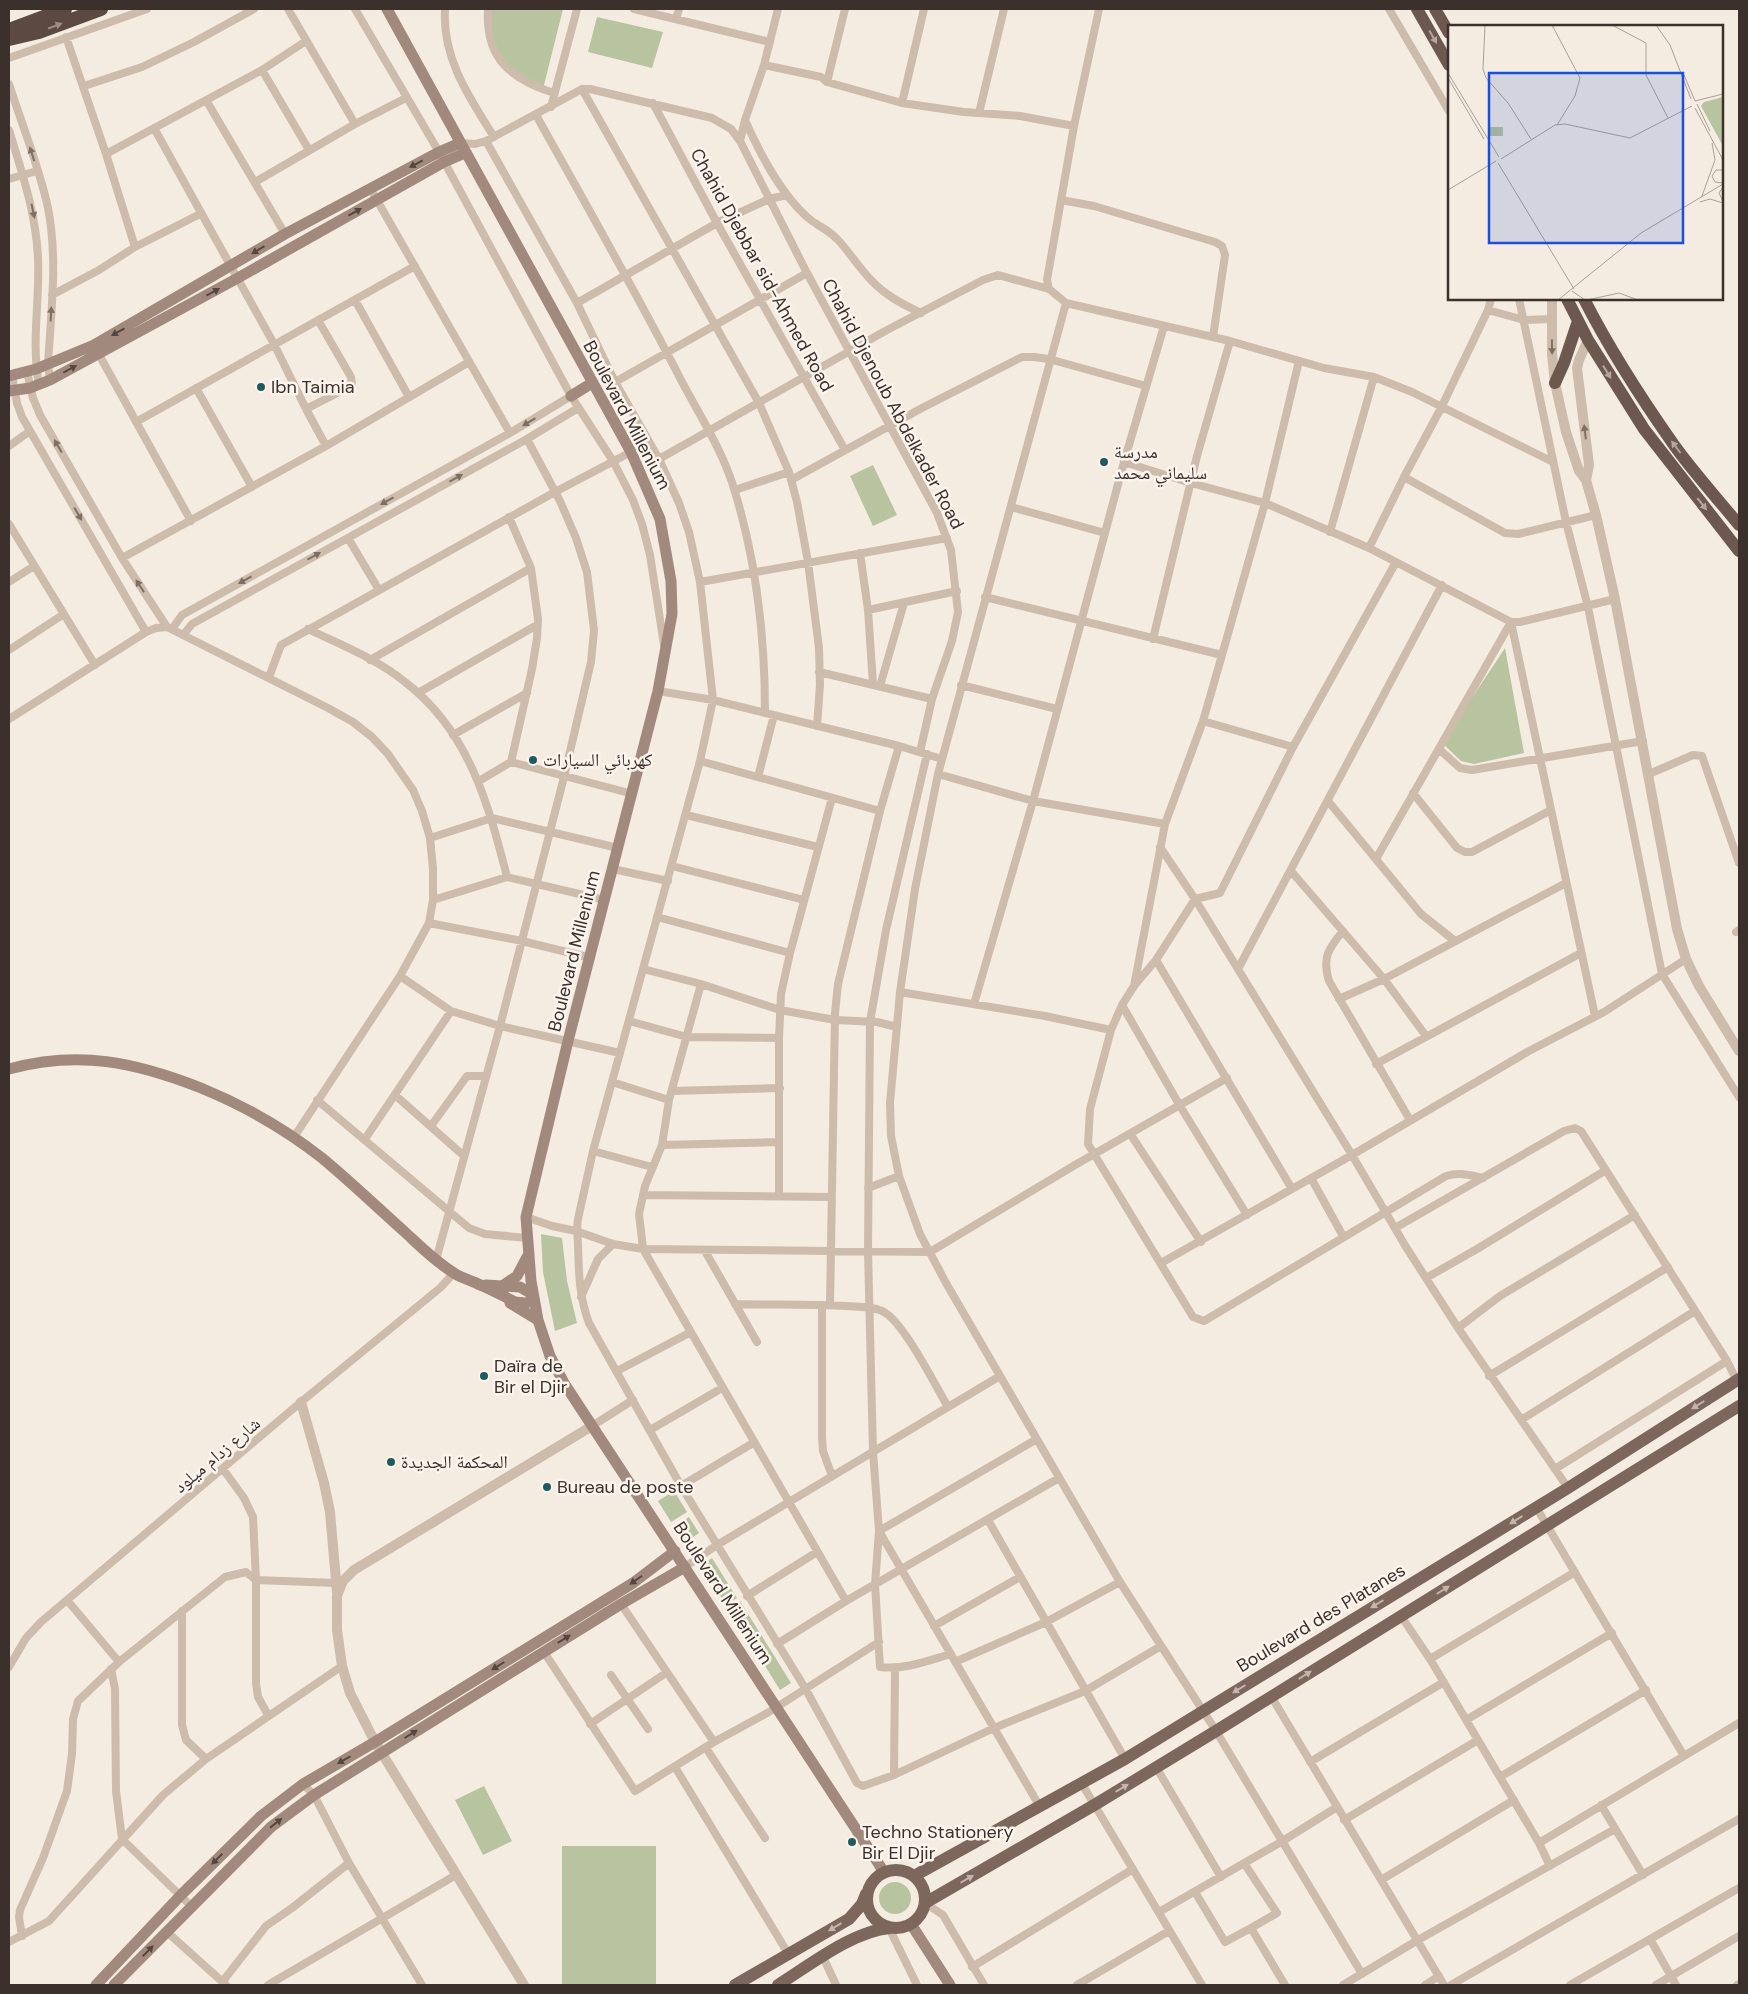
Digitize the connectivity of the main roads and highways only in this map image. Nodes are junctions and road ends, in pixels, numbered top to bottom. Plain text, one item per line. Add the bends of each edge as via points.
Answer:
1 (65, 9) edge
2 (101, 9) edge
3 (387, 9) edge
4 (1417, 9) edge
5 (1434, 9) edge
6 (9, 30) edge
7 (1448, 31) edge
8 (9, 39) edge
9 (1448, 63) edge
10 (463, 148) junction
11 (442, 157) junction
12 (1568, 300) edge
13 (1585, 300) edge
14 (1578, 321) junction
15 (96, 350) junction
16 (11, 376) edge
17 (592, 383) junction
18 (1555, 383) road end
19 (12, 391) edge
20 (571, 396) road end
21 (1739, 525) edge
22 (1739, 551) edge
23 (9, 1068) edge
24 (528, 1253) junction
25 (501, 1291) junction
26 (533, 1298) junction
27 (538, 1320) junction
28 (1738, 1380) edge
29 (1739, 1406) edge
30 (675, 1552) junction
31 (685, 1567) junction
32 (884, 1872) junction
33 (914, 1876) junction
34 (867, 1892) junction
35 (924, 1903) junction
36 (911, 1924) junction
37 (891, 1928) junction
38 (96, 1985) edge
39 (114, 1985) edge
40 (735, 1985) edge
41 (778, 1985) edge
42 (950, 1985) edge

1 - 6 highway
8 -> 2 highway via 44,31
3 - 10 main road, Boulevard Millenium
4 -> 9 highway
5 - 7 highway
10 - 11 main road
10 - 17 main road, Boulevard Millenium
15 -> 11 main road via 236,279 377,200
11 -> 15 main road via 370,188 285,234
12 - 14 highway
21 -> 13 highway via 1675,446 1642,399
14 - 18 highway
14 -> 22 highway via 1644,429
15 - 16 main road
19 -> 15 main road via 40,384
17 - 20 main road
17 - 24 main road, Boulevard Millenium via 631,452 660,519 671,581 672,614 658,691 526,1217
23 - 25 main road via 52,1060 110,1061 167,1074 214,1093 294,1137 454,1273
24 - 25 main road via 517,1276
24 - 26 main road, Boulevard Millenium
25 - 26 main road via 520,1303
25 - 27 main road via 520,1310
26 - 27 main road, Boulevard Millenium
27 - 30 main road, Boulevard Millenium via 557,1370
28 -> 33 main road, Boulevard des Platanes via 1568,1488 1124,1759
35 -> 29 main road via 1216,1731
30 - 31 main road, Boulevard Millenium
30 -> 38 main road via 633,1583 303,1784 260,1816
31 - 32 main road, Boulevard Millenium
39 -> 31 main road via 271,1827 314,1795
32 - 33 main road via 900,1870
32 - 34 main road via 876,1877
33 - 35 main road via 923,1888
34 - 37 main road via 866,1900 872,1916
34 -> 40 main road via 849,1919
35 - 36 main road
36 - 37 main road
36 - 42 main road
37 - 41 main road via 857,1936

